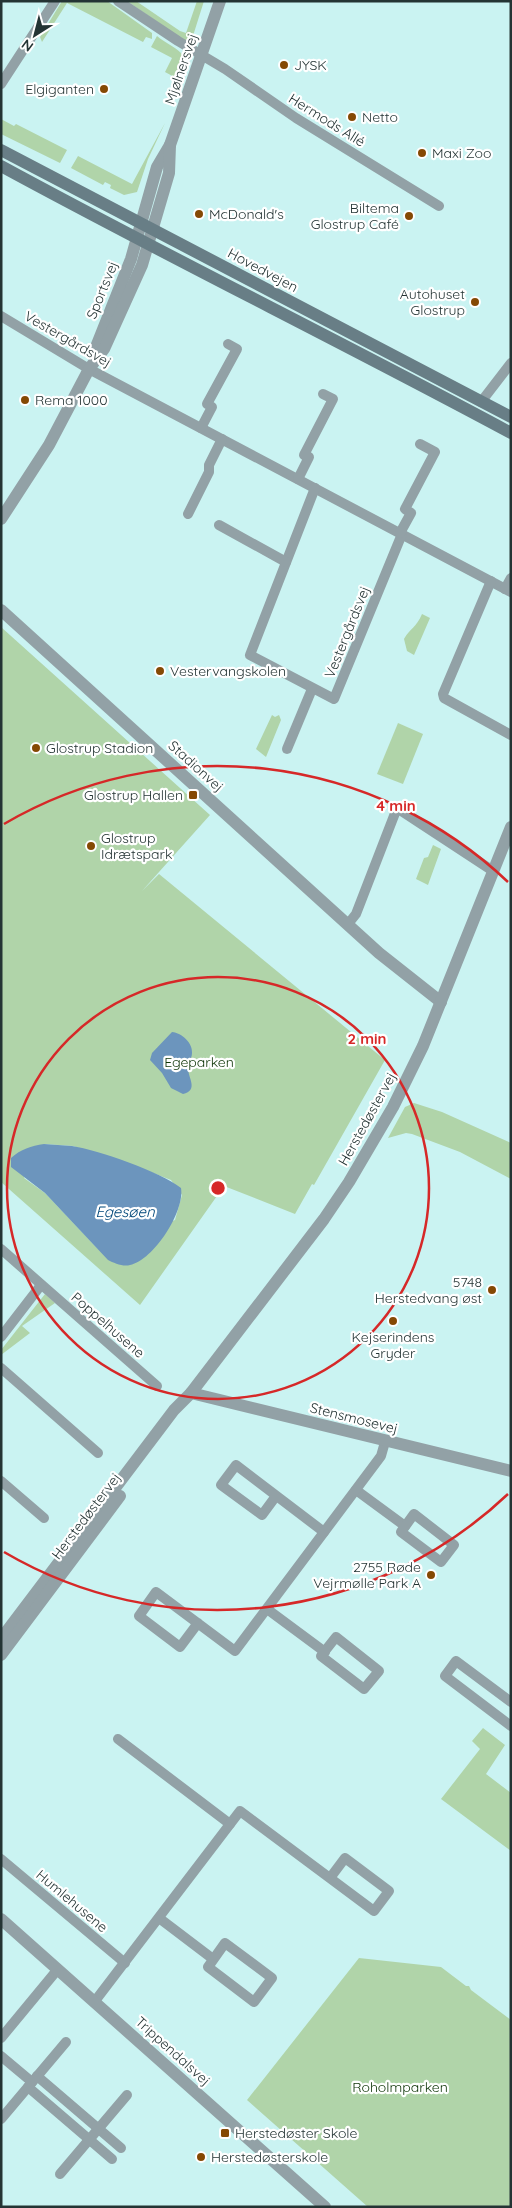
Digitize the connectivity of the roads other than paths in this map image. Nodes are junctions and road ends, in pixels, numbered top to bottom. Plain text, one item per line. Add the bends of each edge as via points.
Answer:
1 (55, 1) edge
2 (118, 1) edge
3 (220, 1) edge
4 (202, 55) junction
5 (1, 84) edge
6 (1, 150) edge
7 (1, 166) edge
8 (439, 206) dead end
9 (146, 225) junction
10 (142, 242) junction
11 (1, 316) edge
12 (228, 344) dead end
13 (511, 363) edge
14 (89, 369) junction
15 (322, 394) dead end
16 (481, 402) junction
17 (511, 417) edge
18 (201, 428) junction
19 (511, 432) edge
20 (222, 439) junction
21 (420, 444) dead end
22 (298, 479) junction
23 (315, 488) junction
24 (188, 514) dead end
25 (1, 519) edge
26 (218, 525) dead end
27 (401, 533) junction
28 (286, 562) junction
29 (511, 578) edge
30 (490, 581) junction
31 (508, 590) edge
32 (1, 610) edge
33 (312, 689) junction
34 (511, 735) edge
35 (287, 749) dead end
36 (511, 827) edge
37 (493, 871) junction
38 (348, 924) junction
39 (441, 1002) junction
40 (1, 1249) edge
41 (41, 1285) junction
42 (1, 1337) edge
43 (1, 1368) edge
44 (157, 1386) dead end
45 (191, 1393) junction
46 (385, 1442) junction
47 (98, 1453) dead end
48 (511, 1471) edge
49 (1, 1481) edge
50 (356, 1490) junction
51 (276, 1496) junction
52 (44, 1518) dead end
53 (405, 1526) junction
54 (324, 1532) junction
55 (267, 1609) junction
56 (198, 1623) junction
57 (1, 1638) edge
58 (325, 1652) junction
59 (1, 1655) edge
60 (511, 1702) edge
61 (510, 1723) edge
62 (118, 1739) dead end
63 (230, 1824) junction
64 (1, 1859) edge
65 (330, 1878) junction
66 (159, 1918) junction
67 (1, 1919) edge
68 (213, 1959) junction
69 (125, 1963) junction
70 (58, 1969) junction
71 (97, 1998) junction
72 (1, 2038) edge
73 (66, 2042) dead end
74 (1, 2056) edge
75 (32, 2082) junction
76 (127, 2095) dead end
77 (1, 2120) edge
78 (98, 2128) junction
79 (89, 2139) junction
80 (121, 2148) dead end
81 (112, 2159) dead end
82 (60, 2174) dead end
83 (325, 2207) edge

1 - 5 street
2 - 4 street, Hermods Allé
3 - 4 street, Mjølnersvej
4 - 8 street, Hermods Allé via 296,118
4 - 9 street, Mjølnersvej via 170,146 169,173
6 - 9 main road, Hovedvejen
7 - 10 main road, Hovedvejen
9 - 10 street, Sportsvej
9 - 16 main road, Hovedvejen
10 - 14 street, Sportsvej via 131,259
10 - 19 main road, Hovedvejen
11 - 14 street, Vestergårdsvej
12 - 18 street via 237,349 207,404 212,407
13 - 16 street
14 - 18 street, Vestergårdsvej
14 - 25 street, Sportsvej via 49,445
15 - 22 street via 333,399 304,455 309,457
16 - 17 main road, Hovedvejen
18 - 20 street, Vestergårdsvej
20 - 22 street, Vestergårdsvej
20 - 24 street
21 - 27 street, Vestergårdsvej via 435,452 404,509 411,512
22 - 23 street, Vestergårdsvej
23 - 27 street, Vestergårdsvej
23 - 28 street, Vestergårdsvej
26 - 28 street
27 - 30 street, Vestergårdsvej
27 - 33 street, Vestergårdsvej via 334,699
28 - 33 street, Vestergårdsvej via 250,655
29 - 31 street, Vestergårdsvej
30 - 31 street, Vestergårdsvej
30 - 34 street via 443,694 444,698
32 - 38 street, Stadionvej
33 - 35 street
36 - 37 street, Herstedøstervej
37 - 38 street via 398,808 356,914
37 - 39 street, Herstedøstervej
38 - 39 street, Stadionvej
39 - 45 street, Herstedøstervej via 424,1046 393,1107 349,1182 321,1224
40 - 41 street, Poppelhusene
41 - 42 street
41 - 44 street, Poppelhusene
43 - 47 street
45 - 46 street, Stensmosevej
45 - 57 street, Herstedøstervej via 174,1410
45 - 59 street, Herstedøstervej via 178,1418
46 - 48 street, Stensmosevej
46 - 50 street via 381,1456
49 - 52 street
50 - 53 street
50 - 54 street
51 - 51 street via 236,1465 221,1485 262,1515
51 - 54 street
53 - 53 street via 400,1532 441,1562 454,1545 414,1514
54 - 55 street
55 - 56 street via 235,1651
55 - 58 street
56 - 56 street via 156,1592 139,1616 180,1648
58 - 58 street via 321,1656 364,1689 379,1671 336,1637
60 - 61 street via 456,1661 445,1676
62 - 63 street
63 - 65 street via 240,1811
63 - 66 street
64 - 69 street, Humlehusene
65 - 65 street via 345,1858 389,1891 374,1911
66 - 68 street
66 - 69 street
67 - 70 street, Trippendalsvej
68 - 68 street via 226,1944 272,1978 254,2002 208,1967
69 - 71 street
70 - 71 street, Trippendalsvej
70 - 72 street
71 - 83 street, Trippendalsvej
73 - 75 street
74 - 75 street
75 - 77 street
75 - 78 street
75 - 79 street
76 - 78 street
78 - 79 street
78 - 80 street
79 - 81 street
79 - 82 street

